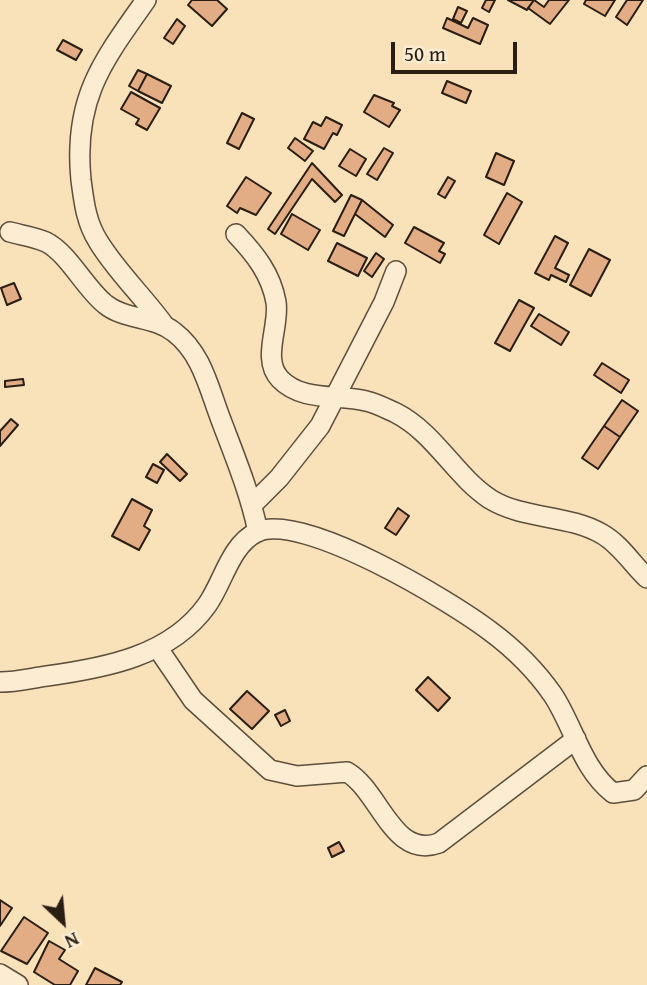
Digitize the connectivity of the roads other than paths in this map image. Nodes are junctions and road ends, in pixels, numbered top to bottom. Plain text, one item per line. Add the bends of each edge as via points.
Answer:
1 (146, 0) edge
2 (10, 232) dead end
3 (236, 234) dead end
4 (396, 271) dead end
5 (164, 325) junction
6 (336, 398) junction
7 (252, 505) junction
8 (258, 532) junction
9 (647, 578) edge
10 (157, 646) junction
11 (0, 682) edge
12 (576, 739) junction
13 (647, 776) edge
14 (0, 974) edge
15 (18, 985) edge

1 - 5 street via 92,84 82,116 80,170 87,220 98,241
2 - 5 street via 47,242 108,307
3 - 6 street via 266,271 273,289 277,304 274,370 289,386
4 - 6 street
5 - 7 street via 196,358
6 - 7 street via 302,450
6 - 9 street via 366,401 398,414 438,445 488,497 514,510 603,534
7 - 8 street
8 - 10 street via 236,552 206,606
8 - 12 street via 295,530 318,536 450,604 492,632 533,670 553,695
10 - 11 street via 104,667
10 - 12 street via 193,700 270,771 297,776 347,772 365,787 410,844 426,847 439,843
12 - 13 street via 591,769 613,793 634,790
14 - 15 street

